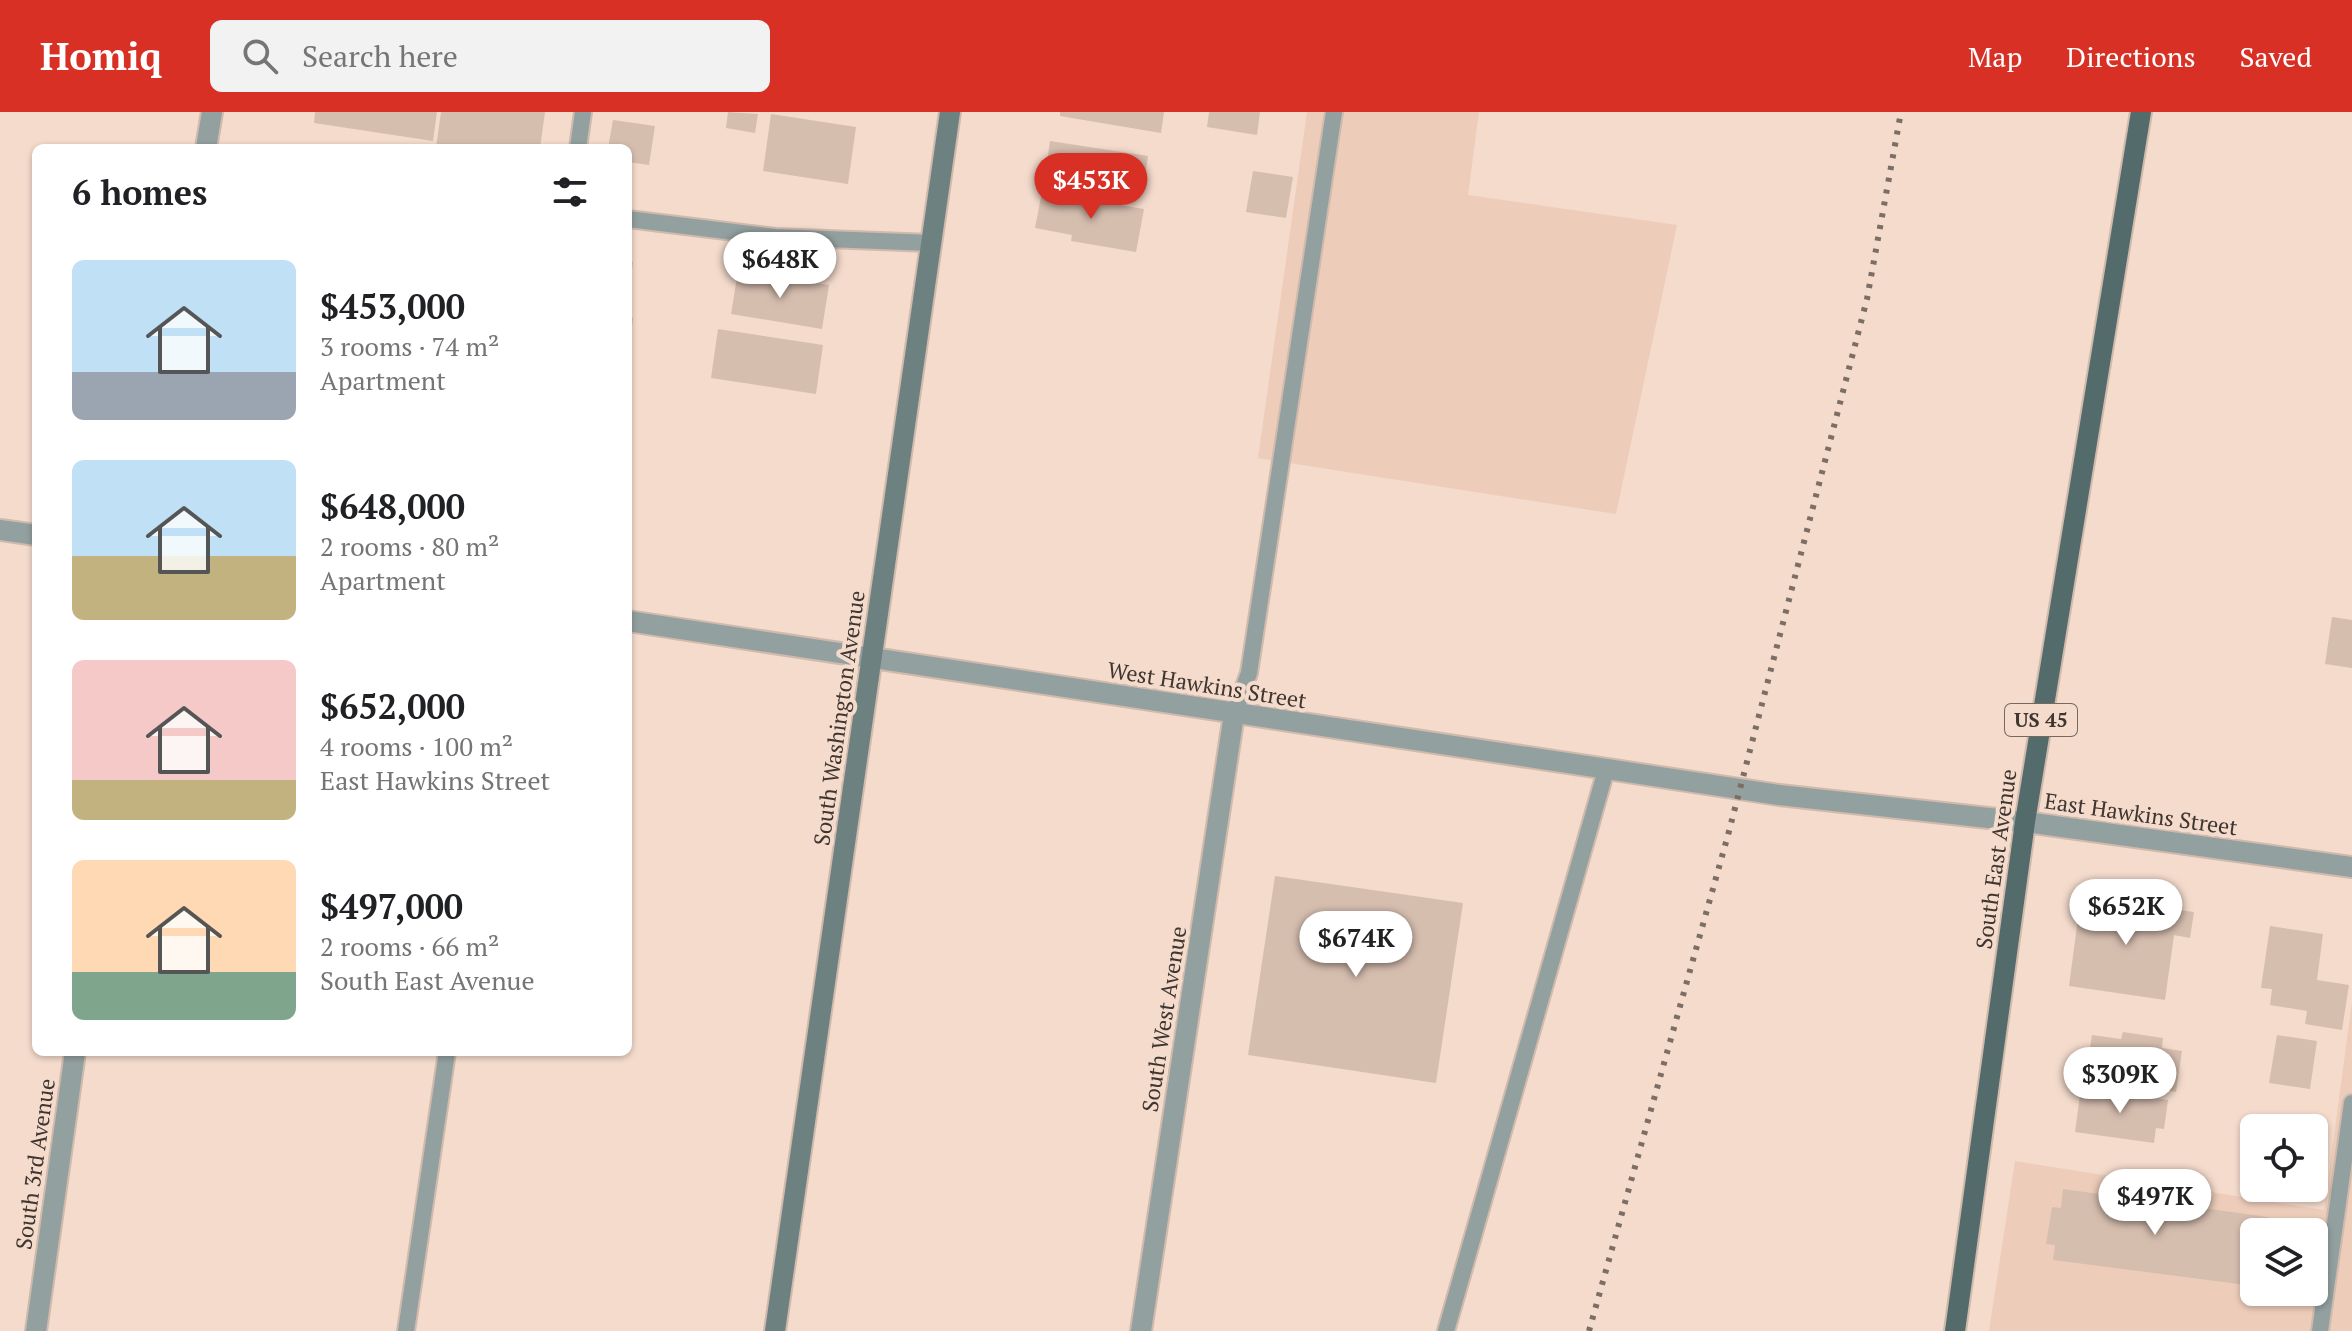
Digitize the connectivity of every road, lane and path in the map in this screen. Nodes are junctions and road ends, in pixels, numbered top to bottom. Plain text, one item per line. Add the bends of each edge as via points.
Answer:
1 (212, 112) edge
2 (583, 112) edge
3 (950, 112) edge
4 (1334, 112) edge
5 (2141, 112) edge
6 (207, 144) edge
7 (579, 144) edge
8 (632, 219) edge
9 (931, 243) junction
10 (0, 530) edge
11 (32, 534) edge
12 (632, 622) edge
13 (872, 657) junction
14 (1234, 714) junction
15 (1606, 770) junction
16 (1779, 795) joint
17 (2025, 822) junction
18 (2352, 867) edge
19 (74, 1056) edge
20 (446, 1056) edge
21 (2352, 1103) edge
22 (36, 1331) edge
23 (406, 1331) edge
24 (775, 1331) edge
25 (1141, 1331) edge
26 (1446, 1331) edge
27 (1955, 1331) edge
28 (2320, 1331) edge

1 - 6 street
2 - 7 lane
3 - 9 main road, South Washington Avenue
4 - 14 lane via 1249,673
5 - 17 main road, South East Avenue / US 45
8 - 9 lane via 775,237
9 - 13 main road, South Washington Avenue
10 - 11 street
12 - 13 street, West Hawkins Street
13 - 14 street, West Hawkins Street
13 - 24 main road, South Washington Avenue
14 - 15 street, West Hawkins Street
14 - 25 street, South West Avenue
15 - 16 street, West Hawkins Street
15 - 26 lane
16 - 17 street, East Hawkins Street
17 - 18 street, East Hawkins Street
17 - 27 main road, South East Avenue / US 45
19 - 22 street, South 3rd Avenue
20 - 23 lane
21 - 28 lane

